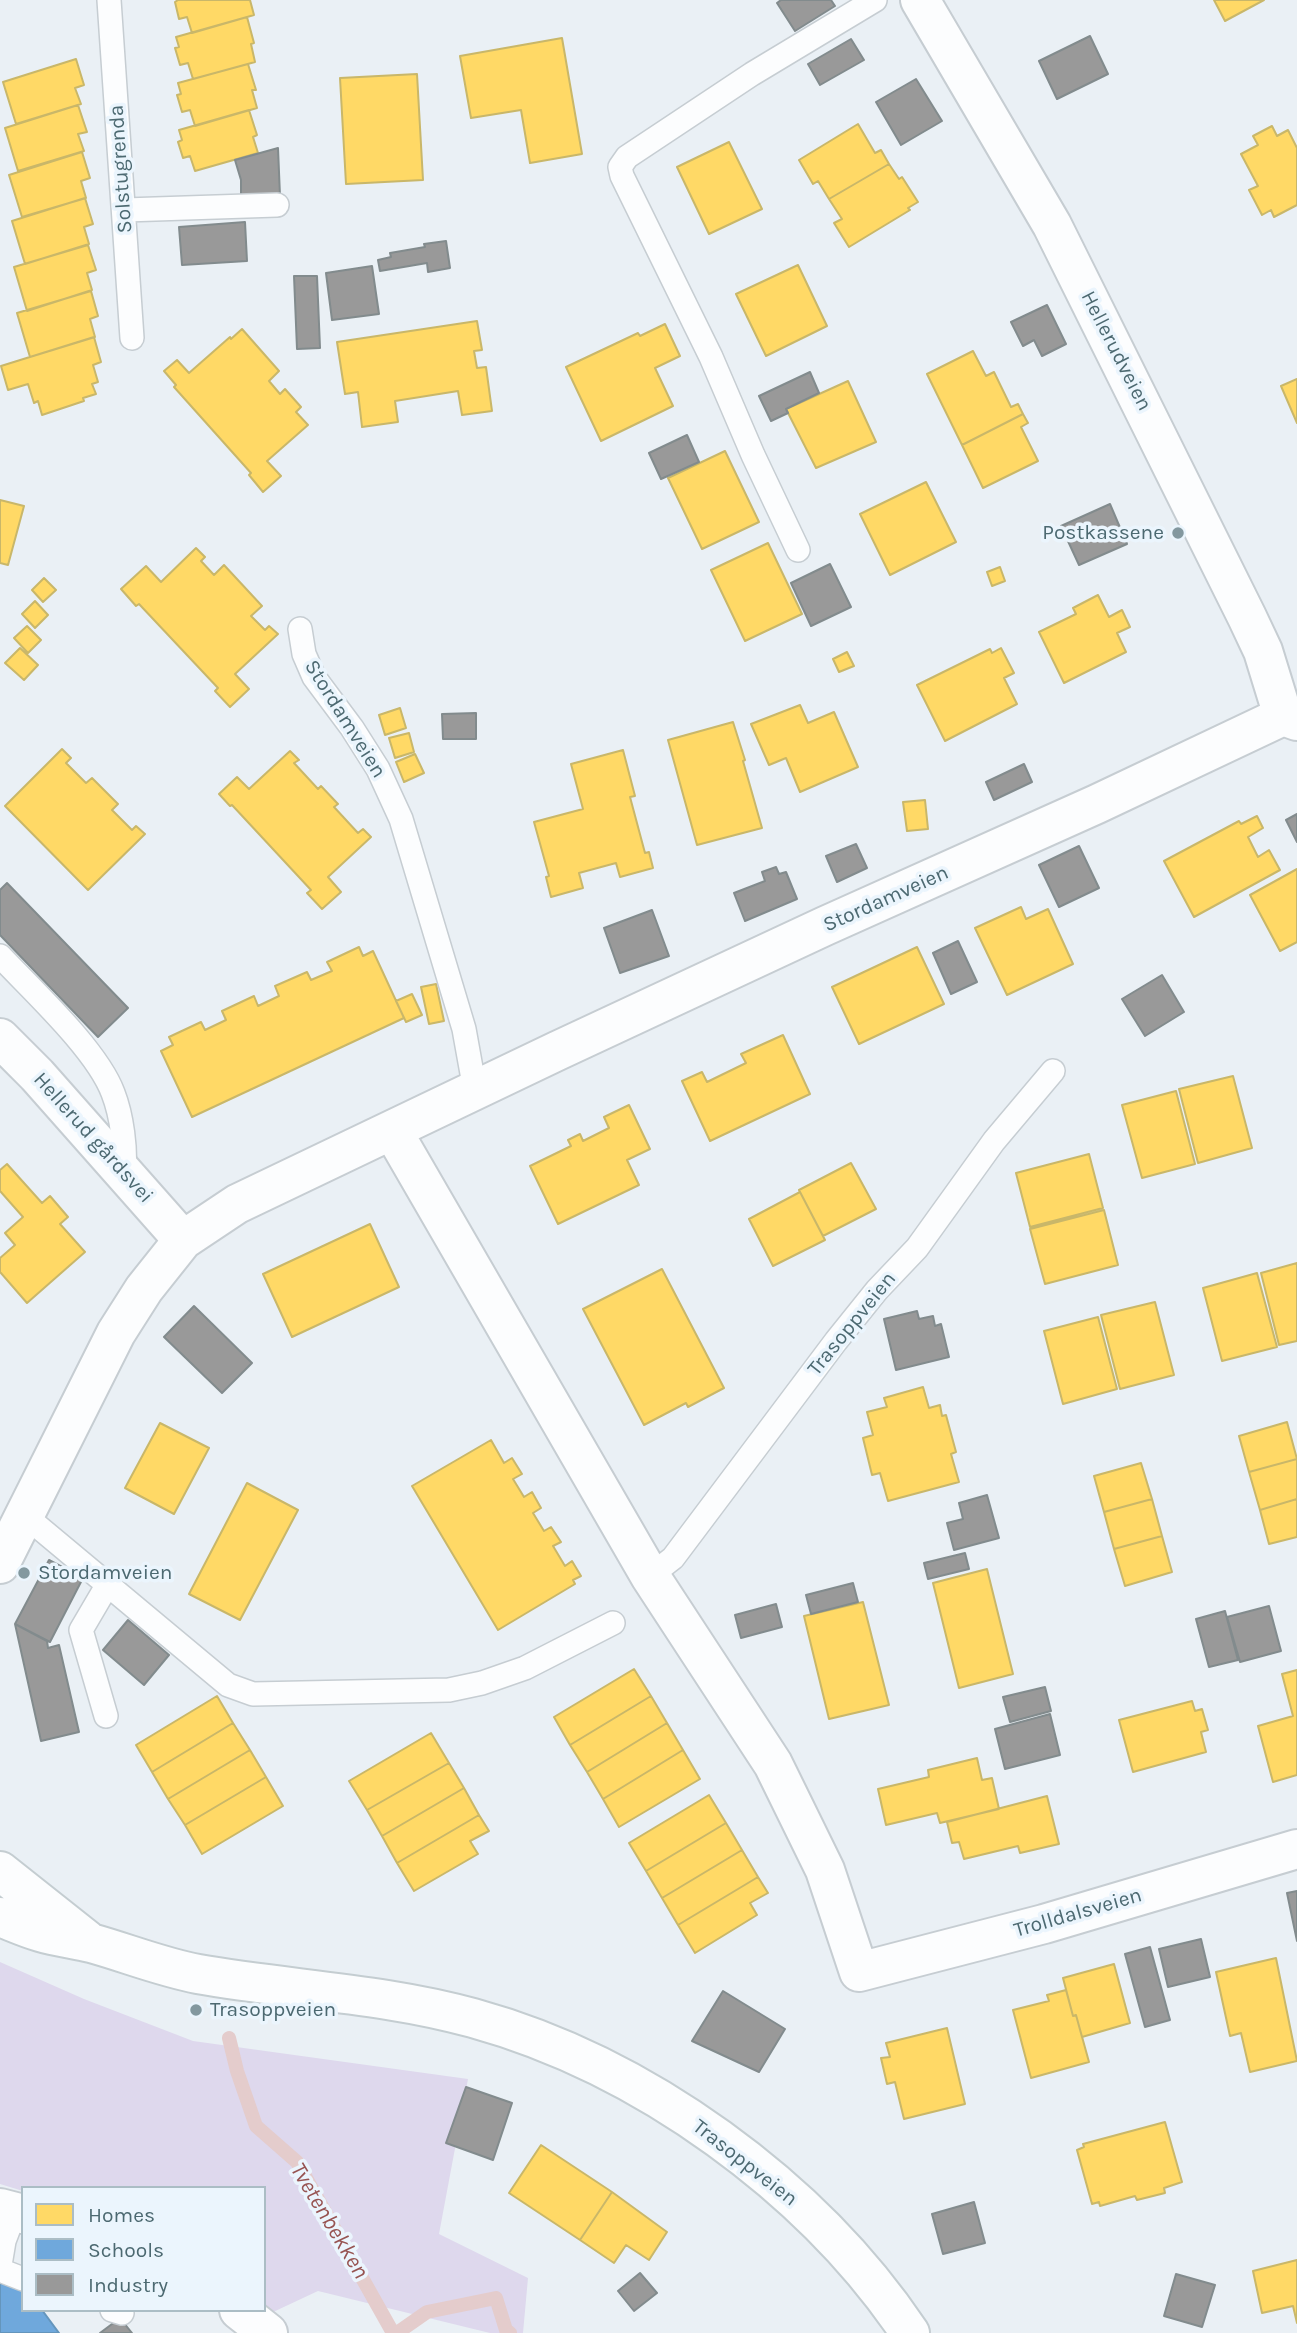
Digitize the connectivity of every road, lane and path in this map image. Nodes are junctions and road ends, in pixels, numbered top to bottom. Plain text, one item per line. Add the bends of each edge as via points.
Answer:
1 (109, 0) edge
2 (876, 0) edge
3 (920, 0) edge
4 (277, 205) dead end
5 (125, 210) junction
6 (132, 338) dead end
7 (798, 550) dead end
8 (300, 629) dead end
9 (1290, 718) edge
10 (0, 956) edge
11 (0, 1038) edge
12 (1053, 1071) dead end
13 (475, 1090) junction
14 (392, 1130) junction
15 (124, 1173) junction
16 (183, 1240) junction
17 (23, 1514) junction
18 (0, 1564) edge
19 (650, 1576) junction
20 (108, 1584) junction
21 (613, 1623) dead end
22 (106, 1716) dead end
23 (1297, 1849) edge
24 (0, 1871) edge
25 (0, 1917) edge
26 (92, 1943) junction
27 (13, 2211) edge
28 (21, 2278) edge
29 (242, 2312) edge
30 (268, 2333) edge
31 (910, 2333) edge

1 - 5 lane, Solstugrenda
2 - 7 lane via 751,74 620,167
3 - 9 street, Hellerudveien via 1052,225 1247,617
4 - 5 lane
5 - 6 lane, Solstugrenda
8 - 13 lane, Stordamveien via 314,677 378,769 401,819 464,1029
9 - 13 street, Stordamveien
10 - 15 lane via 83,1045 107,1081 125,1152
11 - 15 street, Hellerud gårdsvei
12 - 19 lane, Trasoppveien via 993,1141 917,1248 836,1341 673,1558
13 - 14 street, Stordamveien
14 - 16 street, Stordamveien via 237,1204
14 - 19 street
15 - 16 street, Hellerud gårdsvei
16 - 17 street, Stordamveien via 116,1333
17 - 18 street, Stordamveien
17 - 20 lane
19 - 23 street, Trolldalsveien via 772,1764 825,1870 859,1972 1044,1924
20 - 21 lane via 228,1685 253,1694 449,1690 526,1668
20 - 22 lane via 81,1630
24 - 26 street, Trasoppveien
25 - 26 street, Trasoppveien via 38,1932
26 - 31 street, Trasoppveien via 197,1974 355,1994 473,2018 573,2053 677,2111 759,2170 857,2264
27 - 28 lane via 0,2265
29 - 30 street

